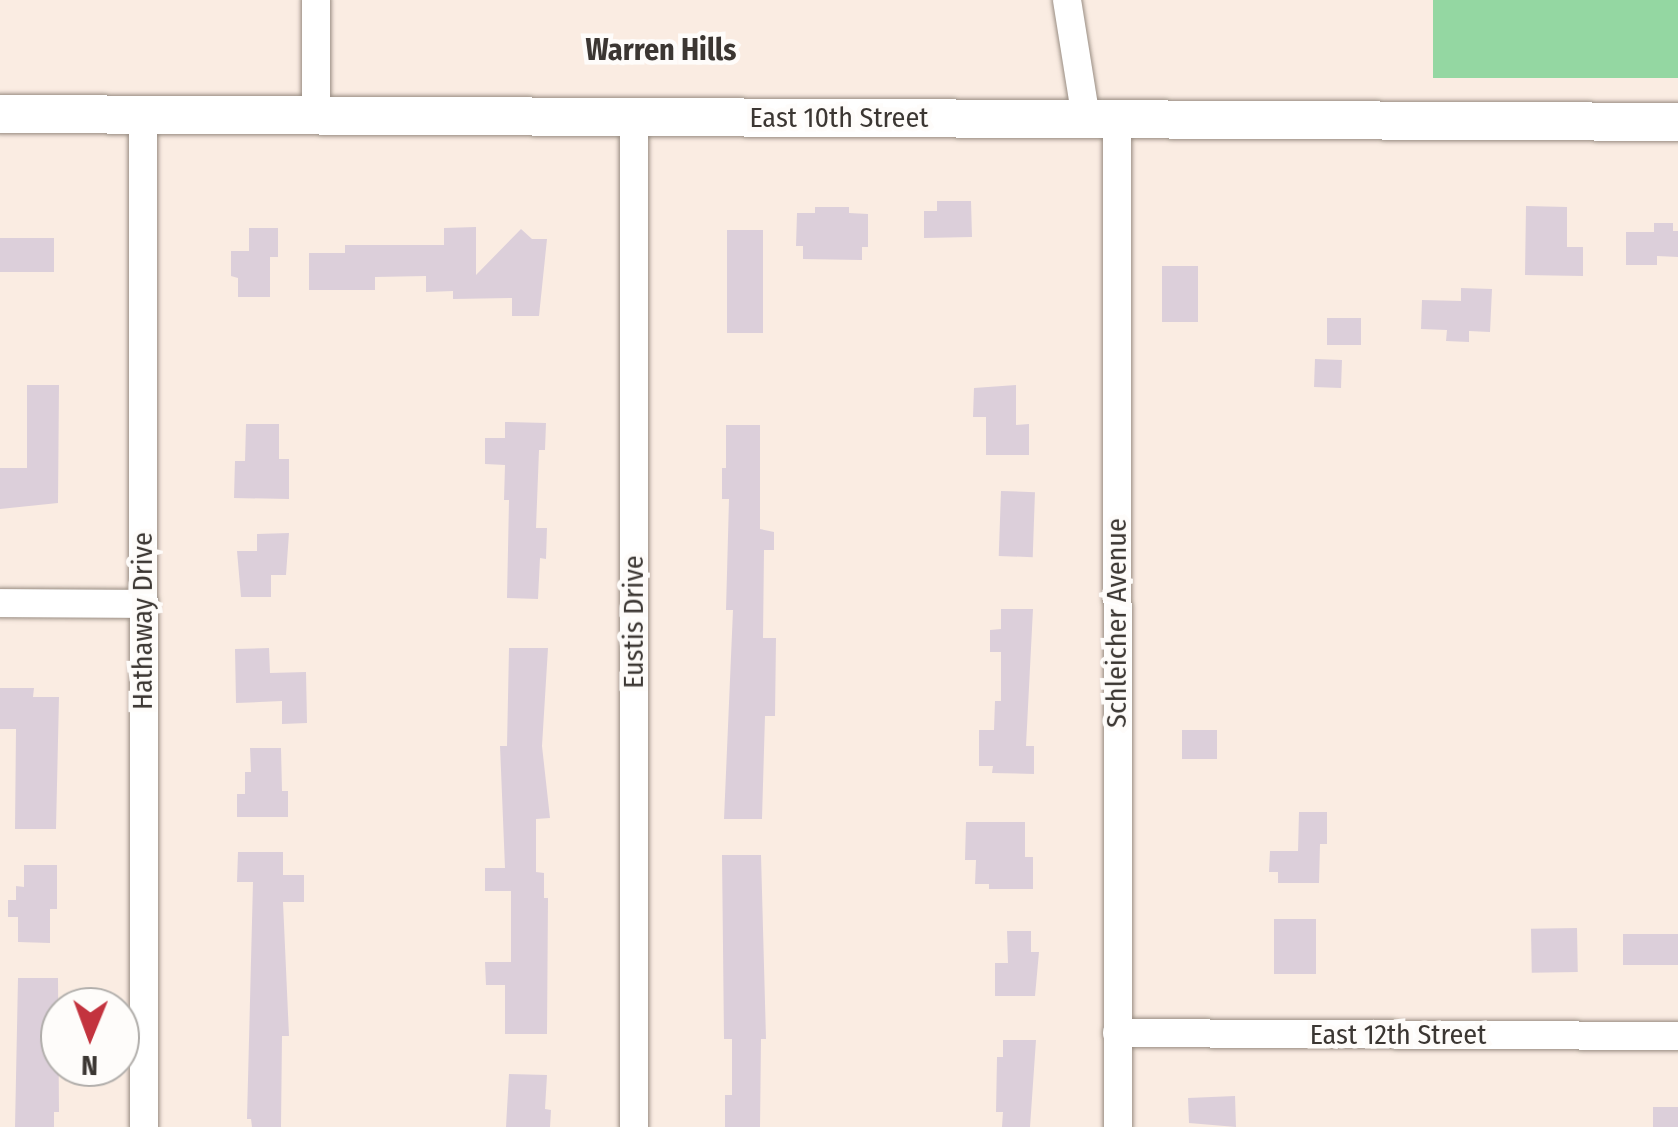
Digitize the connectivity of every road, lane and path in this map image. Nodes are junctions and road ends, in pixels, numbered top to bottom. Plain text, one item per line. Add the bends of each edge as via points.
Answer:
1 (316, 0) edge
2 (1066, 0) edge
3 (0, 114) edge
4 (143, 115) junction
5 (316, 116) junction
6 (634, 118) junction
7 (1101, 120) junction
8 (1678, 122) edge
9 (0, 603) edge
10 (144, 604) junction
11 (1117, 1034) junction
12 (1678, 1036) edge
13 (144, 1127) edge
14 (634, 1127) edge
15 (1118, 1127) edge

1 - 5 street
2 - 7 street, Schleicher Avenue
3 - 4 main road, East 10th Street
4 - 5 main road, East 10th Street
4 - 10 street, Hathaway Drive
5 - 6 main road, East 10th Street
6 - 7 main road, East 10th Street
6 - 14 street, Eustis Drive
7 - 8 main road, East 10th Street
7 - 11 street, Schleicher Avenue
9 - 10 street
10 - 13 street, Hathaway Drive
11 - 12 street, East 12th Street
11 - 15 street, Schleicher Avenue

